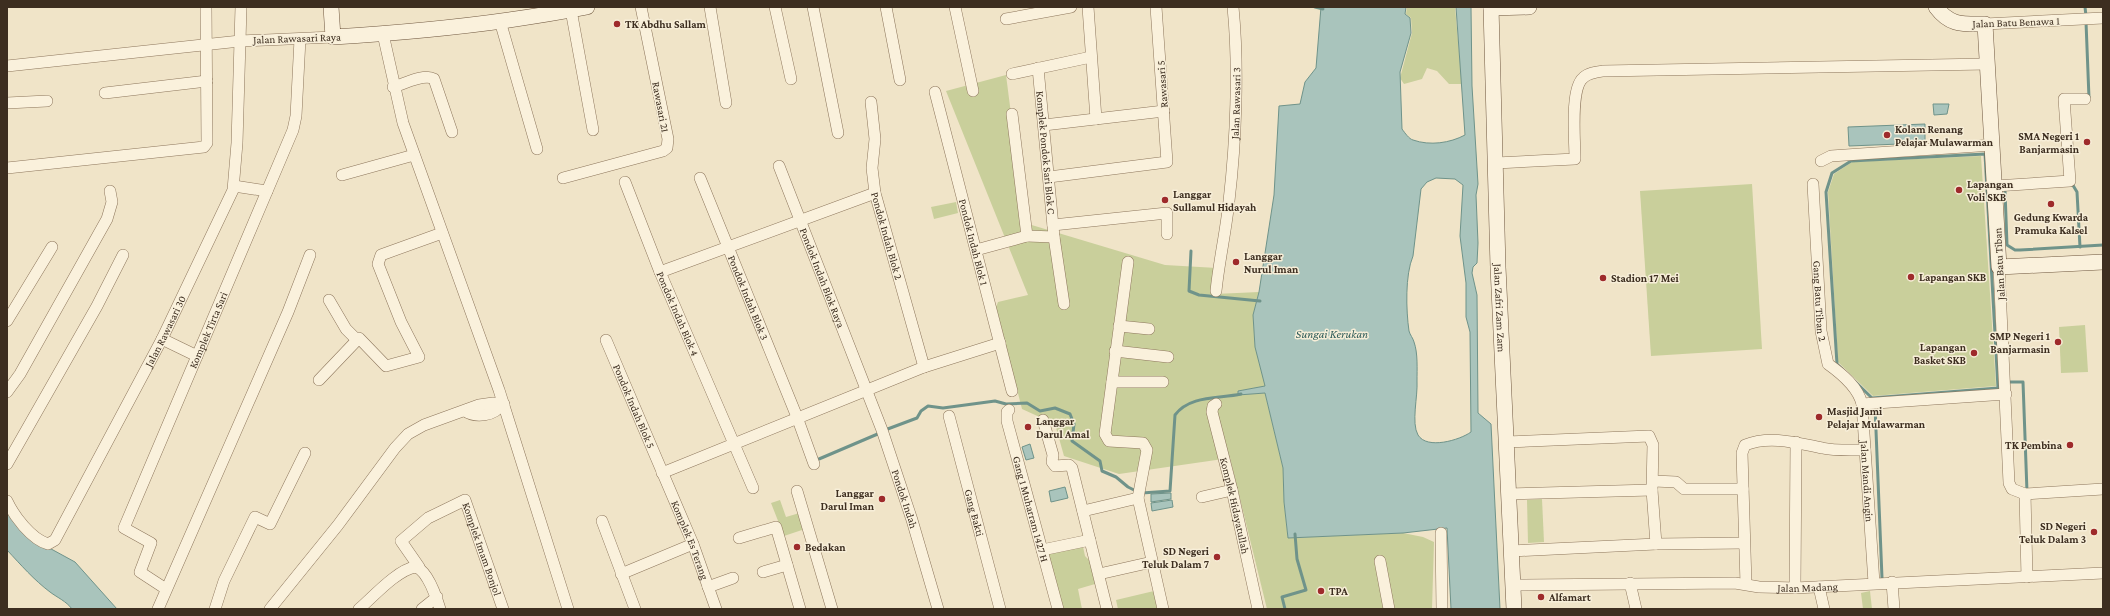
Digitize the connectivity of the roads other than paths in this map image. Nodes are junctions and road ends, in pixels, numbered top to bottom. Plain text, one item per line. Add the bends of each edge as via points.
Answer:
1 (206, 7) edge
2 (241, 7) edge
3 (331, 7) edge
4 (587, 7) edge
5 (641, 7) edge
6 (710, 7) edge
7 (775, 7) edge
8 (813, 7) edge
9 (886, 7) edge
10 (955, 7) edge
11 (1071, 7) edge
12 (1088, 7) edge
13 (1156, 7) edge
14 (1233, 7) edge
15 (1529, 7) edge
16 (1936, 7) edge
17 (1491, 8) edge
18 (571, 10) junction
19 (1006, 19) dead end
20 (2098, 19) edge
21 (500, 20) junction
22 (1985, 24) junction
23 (383, 34) junction
24 (333, 37) junction
25 (300, 39) junction
26 (240, 41) junction
27 (206, 45) junction
28 (1091, 57) junction
29 (1987, 64) junction
30 (7, 66) edge
31 (1038, 68) junction
32 (1012, 74) dead end
33 (791, 79) dead end
34 (900, 80) dead end
35 (206, 81) junction
36 (393, 87) junction
37 (974, 91) dead end
38 (935, 92) dead end
39 (106, 93) dead end
40 (2084, 99) dead end
41 (47, 101) dead end
42 (871, 102) dead end
43 (7, 103) edge
44 (726, 103) dead end
45 (1164, 111) junction
46 (1012, 114) dead end
47 (1096, 119) junction
48 (1044, 125) junction
49 (593, 130) dead end
50 (452, 132) dead end
51 (838, 132) dead end
52 (1992, 145) junction
53 (537, 149) dead end
54 (414, 155) junction
55 (1821, 161) dead end
56 (1496, 163) junction
57 (778, 166) dead end
58 (7, 168) edge
59 (342, 175) dead end
60 (1049, 177) junction
61 (564, 178) dead end
62 (700, 178) dead end
63 (625, 182) dead end
64 (1813, 184) dead end
65 (234, 186) junction
66 (1995, 186) junction
67 (110, 191) dead end
68 (267, 192) junction
69 (875, 193) junction
70 (798, 220) junction
71 (1053, 225) junction
72 (442, 233) junction
73 (1167, 234) dead end
74 (1027, 236) junction
75 (1054, 237) junction
76 (52, 247) dead end
77 (728, 247) junction
78 (976, 250) junction
79 (2103, 252) edge
80 (122, 255) dead end
81 (310, 255) dead end
82 (1128, 262) dead end
83 (1999, 262) junction
84 (2103, 262) edge
85 (660, 272) junction
86 (1216, 291) dead end
87 (329, 300) dead end
88 (1064, 304) dead end
89 (7, 321) edge
90 (1119, 326) junction
91 (1149, 329) dead end
92 (162, 339) junction
93 (356, 339) junction
94 (606, 340) dead end
95 (1000, 343) junction
96 (1115, 351) junction
97 (197, 356) junction
98 (1168, 357) dead end
99 (924, 367) junction
100 (319, 380) dead end
101 (1112, 382) junction
102 (1163, 382) dead end
103 (867, 390) junction
104 (7, 392) edge
105 (1012, 392) dead end
106 (2006, 394) junction
107 (502, 404) junction
108 (1216, 404) dead end
109 (1862, 404) junction
110 (1009, 410) dead end
111 (949, 416) dead end
112 (797, 417) junction
113 (1043, 420) dead end
114 (1506, 442) junction
115 (1796, 442) junction
116 (734, 444) junction
117 (1865, 450) junction
118 (305, 452) dead end
119 (7, 464) edge
120 (814, 464) dead end
121 (662, 473) junction
122 (1653, 485) junction
123 (753, 488) dead end
124 (2103, 488) edge
125 (1743, 489) junction
126 (1232, 490) junction
127 (797, 492) dead end
128 (1139, 494) junction
129 (1508, 494) junction
130 (2025, 494) junction
131 (1202, 497) dead end
132 (7, 501) edge
133 (1083, 511) junction
134 (602, 521) dead end
135 (1442, 533) dead end
136 (739, 538) dead end
137 (1090, 540) junction
138 (1744, 543) junction
139 (693, 544) junction
140 (1656, 544) junction
141 (1042, 550) junction
142 (1511, 551) junction
143 (1380, 561) dead end
144 (1152, 562) junction
145 (787, 565) junction
146 (419, 567) junction
147 (763, 572) dead end
148 (621, 574) junction
149 (1098, 574) junction
150 (2103, 574) edge
151 (2027, 577) junction
152 (733, 578) dead end
153 (1892, 582) junction
154 (1630, 583) junction
155 (1874, 583) junction
156 (1746, 584) junction
157 (1513, 585) junction
158 (708, 587) junction
159 (1819, 587) junction
160 (1795, 588) junction
161 (166, 589) junction
162 (437, 597) junction
163 (158, 609) edge
164 (215, 609) edge
165 (270, 609) edge
166 (360, 609) edge
167 (422, 609) edge
168 (440, 609) edge
169 (503, 609) edge
170 (568, 609) edge
171 (635, 609) edge
172 (716, 609) edge
173 (800, 609) edge
174 (832, 609) edge
175 (938, 609) edge
176 (1000, 609) edge
177 (1058, 609) edge
178 (1107, 609) edge
179 (1163, 609) edge
180 (1258, 609) edge
181 (1389, 609) edge
182 (1442, 609) edge
183 (1514, 609) edge
184 (1636, 609) edge
185 (1824, 609) edge
186 (1894, 609) edge

1 - 27 street
2 - 26 street, Jalan Rawasari 30
3 - 24 street
4 - 18 street, Jalan Rawasari Raya
5 - 61 street, Rawasari 21 via 668,142 667,148
6 - 44 street
7 - 33 street
8 - 51 street
9 - 34 street
10 - 37 street
11 - 19 street
12 - 28 street
13 - 45 street, Rawasari 5
14 - 86 street, Jalan Rawasari 3 via 1236,76 1230,200
15 - 17 street
16 - 22 street, Jalan Batu Benawa 1 via 1943,16 1958,24
17 - 56 street, Jalan Zafri Zam Zam
18 - 21 street, Jalan Rawasari Raya
18 - 49 street
20 - 22 street, Jalan Batu Benawa 1
21 - 23 street, Jalan Rawasari Raya
21 - 53 street
22 - 29 street, Jalan Batu Tiban
23 - 24 street, Jalan Rawasari Raya
23 - 36 street
24 - 25 street, Jalan Rawasari Raya
25 - 26 street, Jalan Rawasari Raya
25 - 68 street, Komplek Tirta Sari via 295,124
26 - 27 street, Jalan Rawasari Raya
26 - 65 street, Jalan Rawasari 30
27 - 30 street, Jalan Rawasari Raya
27 - 35 street
28 - 31 street
28 - 47 street
29 - 52 street, Jalan Batu Tiban
29 - 56 street via 1592,72 1583,78 1575,92 1575,159
31 - 32 street
31 - 48 street, Komplek Pondok Sari Blok C
35 - 39 street
35 - 58 street via 204,146
36 - 50 street via 426,77 434,79
36 - 54 street
38 - 78 street, Pondok Indah Blok 1
40 - 66 street via 2064,99 2070,181
41 - 43 street
42 - 69 street, Pondok Indah Blok 2 via 875,139 872,168
45 - 47 street
45 - 60 street, Rawasari 5 via 1167,162
46 - 74 street
47 - 48 street
48 - 60 street, Komplek Pondok Sari Blok C
52 - 55 street via 1831,156
52 - 66 street, Jalan Batu Tiban
54 - 59 street
54 - 72 street
56 - 114 street, Jalan Zafri Zam Zam
57 - 70 street, Pondok Indah Blok Raya
60 - 71 street, Komplek Pondok Sari Blok C
62 - 77 street, Pondok Indah Blok 3
63 - 85 street, Pondok Indah Blok 4
64 - 109 street, Gang Batu Tiban 2 via 1824,352 1828,364 1855,389
65 - 68 street
65 - 92 street, Jalan Rawasari 30
66 - 83 street, Jalan Batu Tiban
67 - 104 street via 111,207 103,226 20,374
68 - 97 street, Komplek Tirta Sari
69 - 70 street
69 - 99 street, Pondok Indah Blok 2
70 - 77 street
70 - 103 street, Pondok Indah Blok Raya
71 - 73 street via 1167,213
71 - 75 street, Komplek Pondok Sari Blok C
72 - 93 street via 381,255 378,260 402,322 419,357 386,366 359,338
72 - 107 street
74 - 75 street
74 - 78 street
75 - 88 street, Komplek Pondok Sari Blok C
76 - 89 street
77 - 85 street
77 - 112 street, Pondok Indah Blok 3
78 - 95 street, Pondok Indah Blok 1
79 - 83 street
80 - 119 street via 97,306
81 - 161 street via 288,312
82 - 90 street
83 - 84 street
83 - 106 street, Jalan Batu Tiban
85 - 116 street, Pondok Indah Blok 4
87 - 93 street via 346,329
90 - 91 street
90 - 96 street
92 - 97 street
92 - 132 street, Jalan Rawasari 30 via 55,540 48,544 34,536
93 - 100 street
94 - 121 street, Pondok Indah Blok 5
95 - 99 street
95 - 105 street, Pondok Indah Blok 1
96 - 98 street
96 - 101 street
97 - 161 street, Komplek Tirta Sari via 124,528 151,543 140,572
99 - 103 street
101 - 102 street
101 - 128 street via 1106,438 1109,441 1143,443 1146,446
103 - 112 street
103 - 175 street, Pondok Indah via 912,520
106 - 109 street
106 - 130 street, Jalan Batu Tiban via 2009,483 2012,489
107 - 165 street via 487,403 419,427 401,440 338,525
107 - 170 street
108 - 126 street, Komplek Hidayatullah via 1212,412
109 - 117 street, Jalan Mandi Angin
110 - 141 street, Gang 1 Muharram 1427 H via 1007,421
111 - 176 street, Gang Bakti
112 - 116 street
112 - 120 street, Pondok Indah Blok 3
113 - 133 street via 1053,455 1052,462 1055,466 1071,466
114 - 122 street via 1646,435 1651,438 1653,445
114 - 129 street, Jalan Zafri Zam Zam
115 - 117 street via 1822,448
115 - 125 street via 1766,440 1745,445 1742,453
115 - 160 street
116 - 121 street
116 - 123 street, Pondok Indah Blok 4
117 - 155 street, Jalan Mandi Angin
118 - 164 street via 270,524 254,517 224,581
121 - 139 street, Komplek Es Terang
122 - 125 street via 1676,482 1684,489
122 - 129 street
122 - 140 street
124 - 130 street
125 - 138 street
126 - 131 street
126 - 180 street, Komplek Hidayatullah
127 - 174 street
128 - 133 street
128 - 144 street
129 - 142 street, Jalan Zafri Zam Zam
130 - 151 street
133 - 137 street
134 - 148 street
135 - 182 street
136 - 145 street via 776,527
137 - 141 street
137 - 149 street
138 - 140 street
138 - 156 street
139 - 148 street
139 - 158 street, Komplek Es Terang
140 - 142 street
141 - 177 street, Gang 1 Muharram 1427 H
142 - 157 street, Jalan Zafri Zam Zam
143 - 181 street
144 - 149 street
144 - 179 street
145 - 147 street
145 - 173 street
146 - 162 street
146 - 166 street via 410,568 394,579
146 - 169 street, Komplek Imam Bonjol via 402,541 428,518 465,500
148 - 171 street
149 - 178 street
150 - 151 street, Jalan Madang
151 - 153 street, Jalan Madang
152 - 158 street
153 - 155 street, Jalan Madang
153 - 186 street
154 - 156 street, Jalan Madang
154 - 157 street, Jalan Madang
154 - 184 street
155 - 159 street, Jalan Madang
156 - 160 street, Jalan Madang
157 - 183 street, Jalan Zafri Zam Zam
158 - 172 street, Komplek Es Terang
159 - 160 street, Jalan Madang
159 - 185 street
161 - 163 street
162 - 167 street
162 - 168 street

